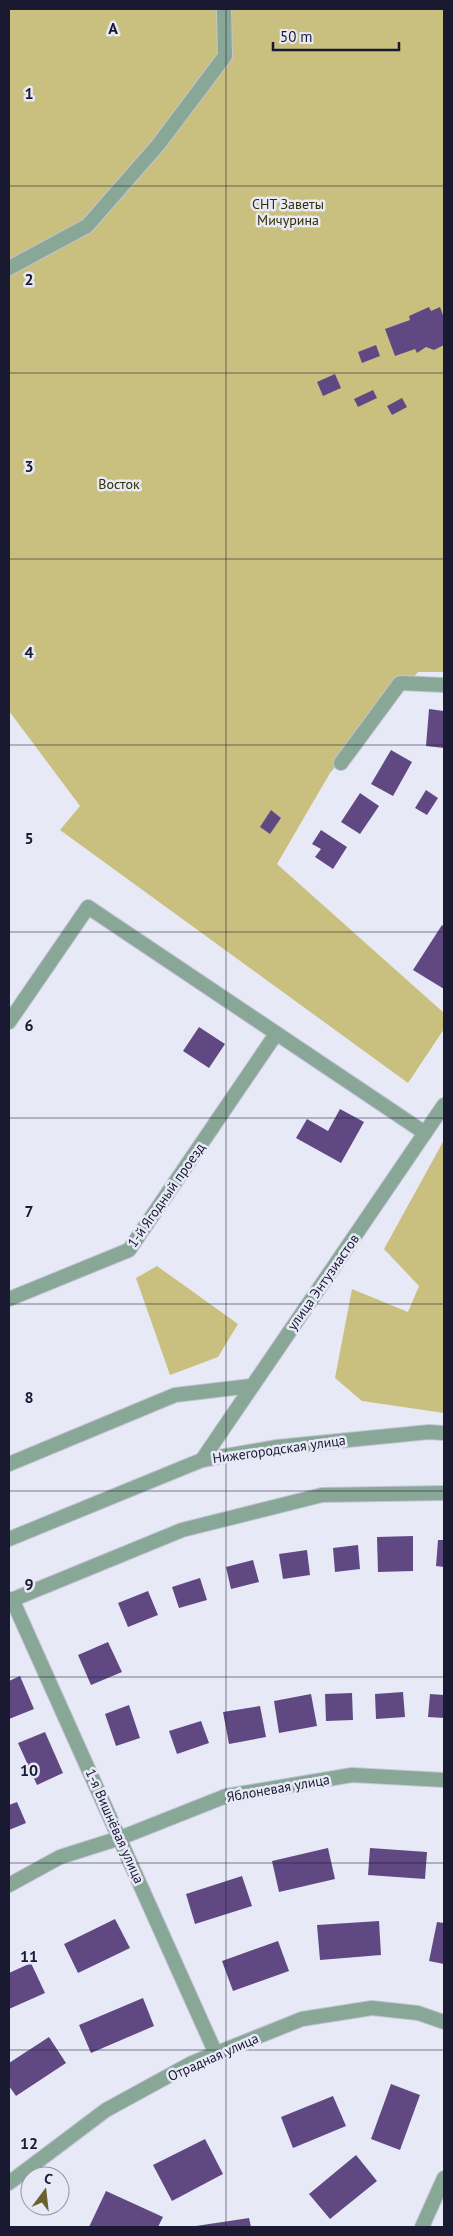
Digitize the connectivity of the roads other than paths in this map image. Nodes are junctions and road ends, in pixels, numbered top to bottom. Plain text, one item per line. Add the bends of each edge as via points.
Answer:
1 (224, 9) edge
2 (9, 268) edge
3 (444, 685) edge
4 (341, 763) dead end
5 (9, 1022) edge
6 (276, 1034) junction
7 (444, 1105) edge
8 (425, 1133) junction
9 (9, 1299) edge
10 (251, 1386) junction
11 (444, 1433) edge
12 (202, 1460) junction
13 (9, 1464) edge
14 (444, 1492) edge
15 (9, 1539) edge
16 (11, 1600) edge
17 (444, 1780) edge
18 (120, 1838) junction
19 (9, 1885) edge
20 (444, 2022) edge
21 (216, 2054) junction
22 (444, 2178) edge
23 (9, 2183) edge
24 (424, 2221) edge
25 (410, 2227) edge

1 - 2 street via 225,56 158,144 87,226
3 - 4 street via 400,683
5 - 6 street via 88,907
6 - 8 street
6 - 9 street, 1-й Ягодный проезд via 129,1250
7 - 8 street, улица Энтузиастов
8 - 10 street, улица Энтузиастов
10 - 12 street, улица Энтузиастов
10 - 13 street via 175,1394
11 - 12 street, Нижегородская улица via 277,1447
12 - 15 street, Нижегородская улица
14 - 16 street via 322,1495 182,1530
16 - 18 street, 1-я Вишнёвая улица
17 - 18 street, Яблоневая улица via 352,1775 226,1796
18 - 19 street, Яблоневая улица via 60,1858
18 - 21 street, 1-я Вишнёвая улица
20 - 21 street, Отрадная улица via 418,2013 372,2008 302,2019
21 - 23 street, Отрадная улица via 192,2063 106,2110
22 - 24 street
24 - 25 street

